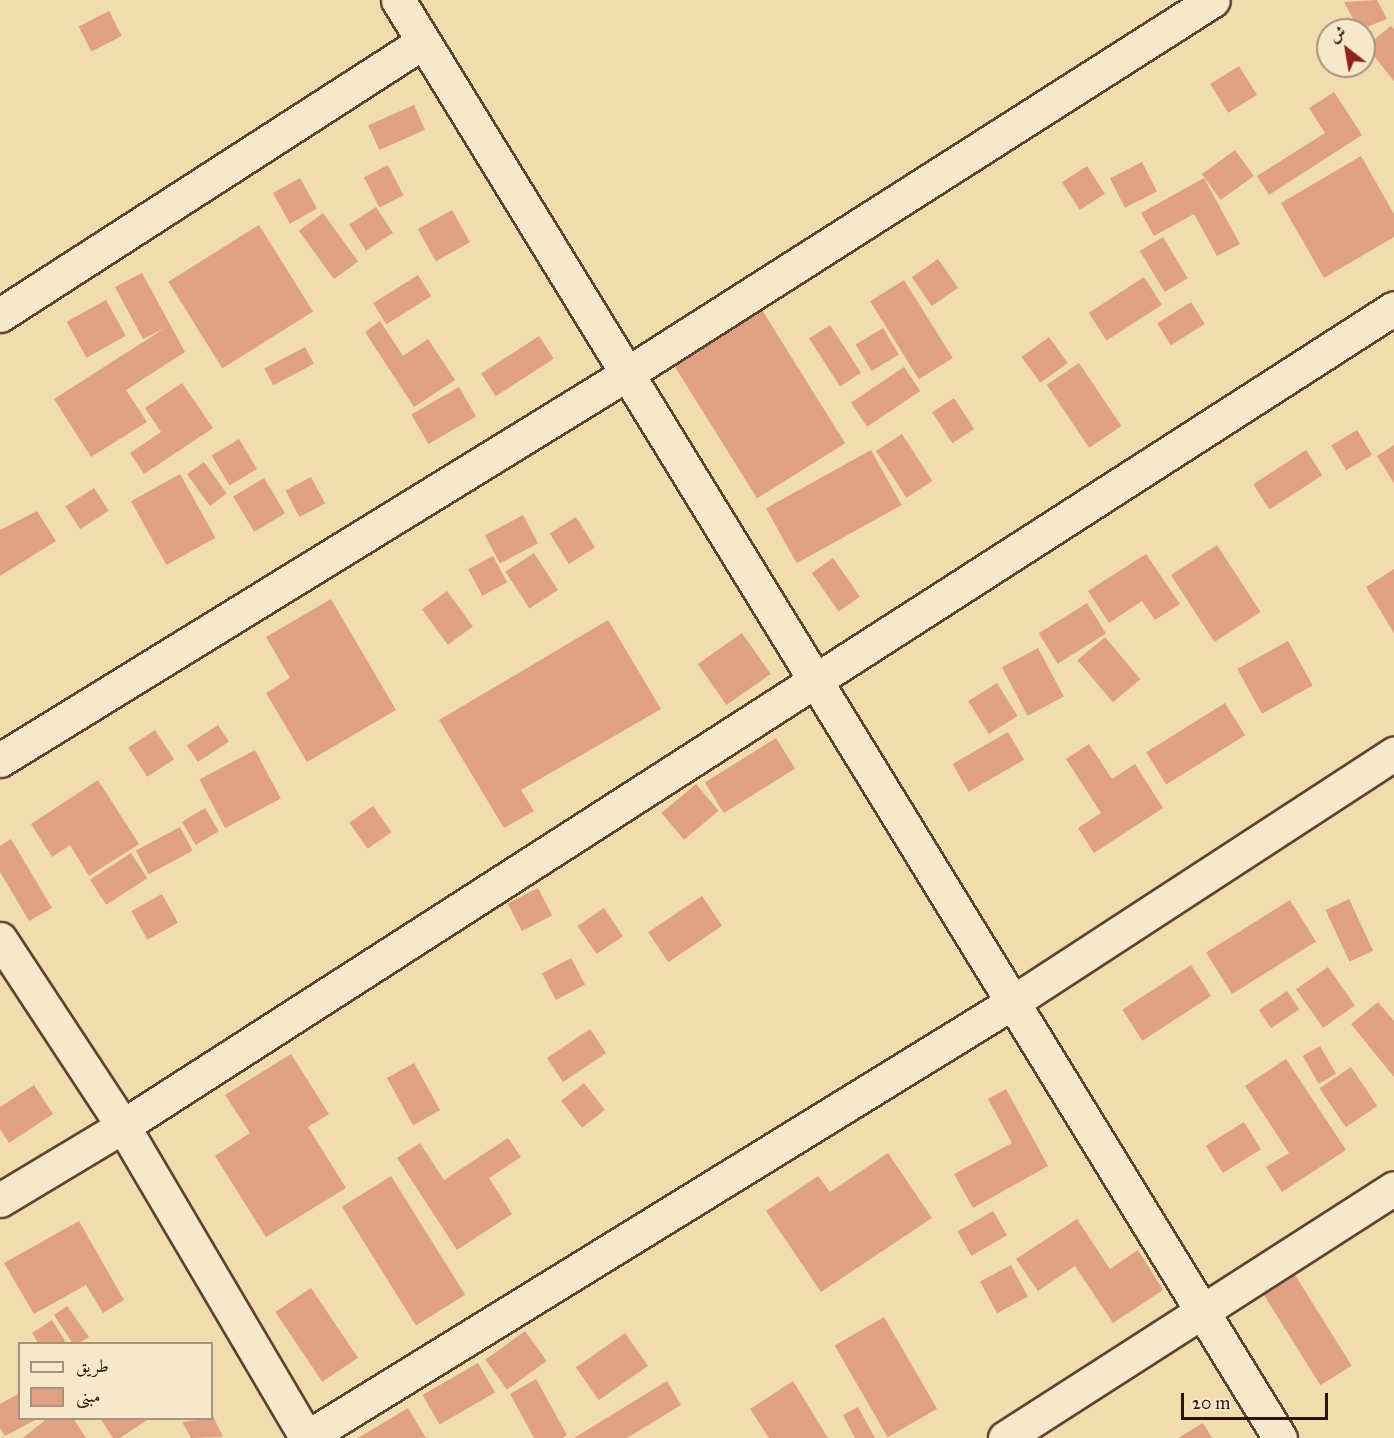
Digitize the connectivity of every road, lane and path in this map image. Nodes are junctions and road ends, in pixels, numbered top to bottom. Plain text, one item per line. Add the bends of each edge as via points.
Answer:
1 (398, 0) edge
2 (1213, 0) edge
3 (423, 42) junction
4 (1394, 308) edge
5 (0, 315) edge
6 (625, 375) junction
7 (816, 681) junction
8 (1394, 754) edge
9 (0, 759) edge
10 (0, 939) edge
11 (1013, 1002) junction
12 (123, 1126) junction
13 (1394, 1188) edge
14 (0, 1200) edge
15 (1204, 1312) junction
16 (307, 1438) edge
17 (1005, 1438) edge
18 (1280, 1438) edge

1 - 3 street
2 - 6 street
3 - 5 street
3 - 6 street
4 - 7 street
6 - 7 street
6 - 9 street
7 - 11 street
7 - 12 street
8 - 11 street
10 - 12 street
11 - 15 street
11 - 16 street
12 - 14 street
12 - 16 street
13 - 15 street
15 - 17 street
15 - 18 street

